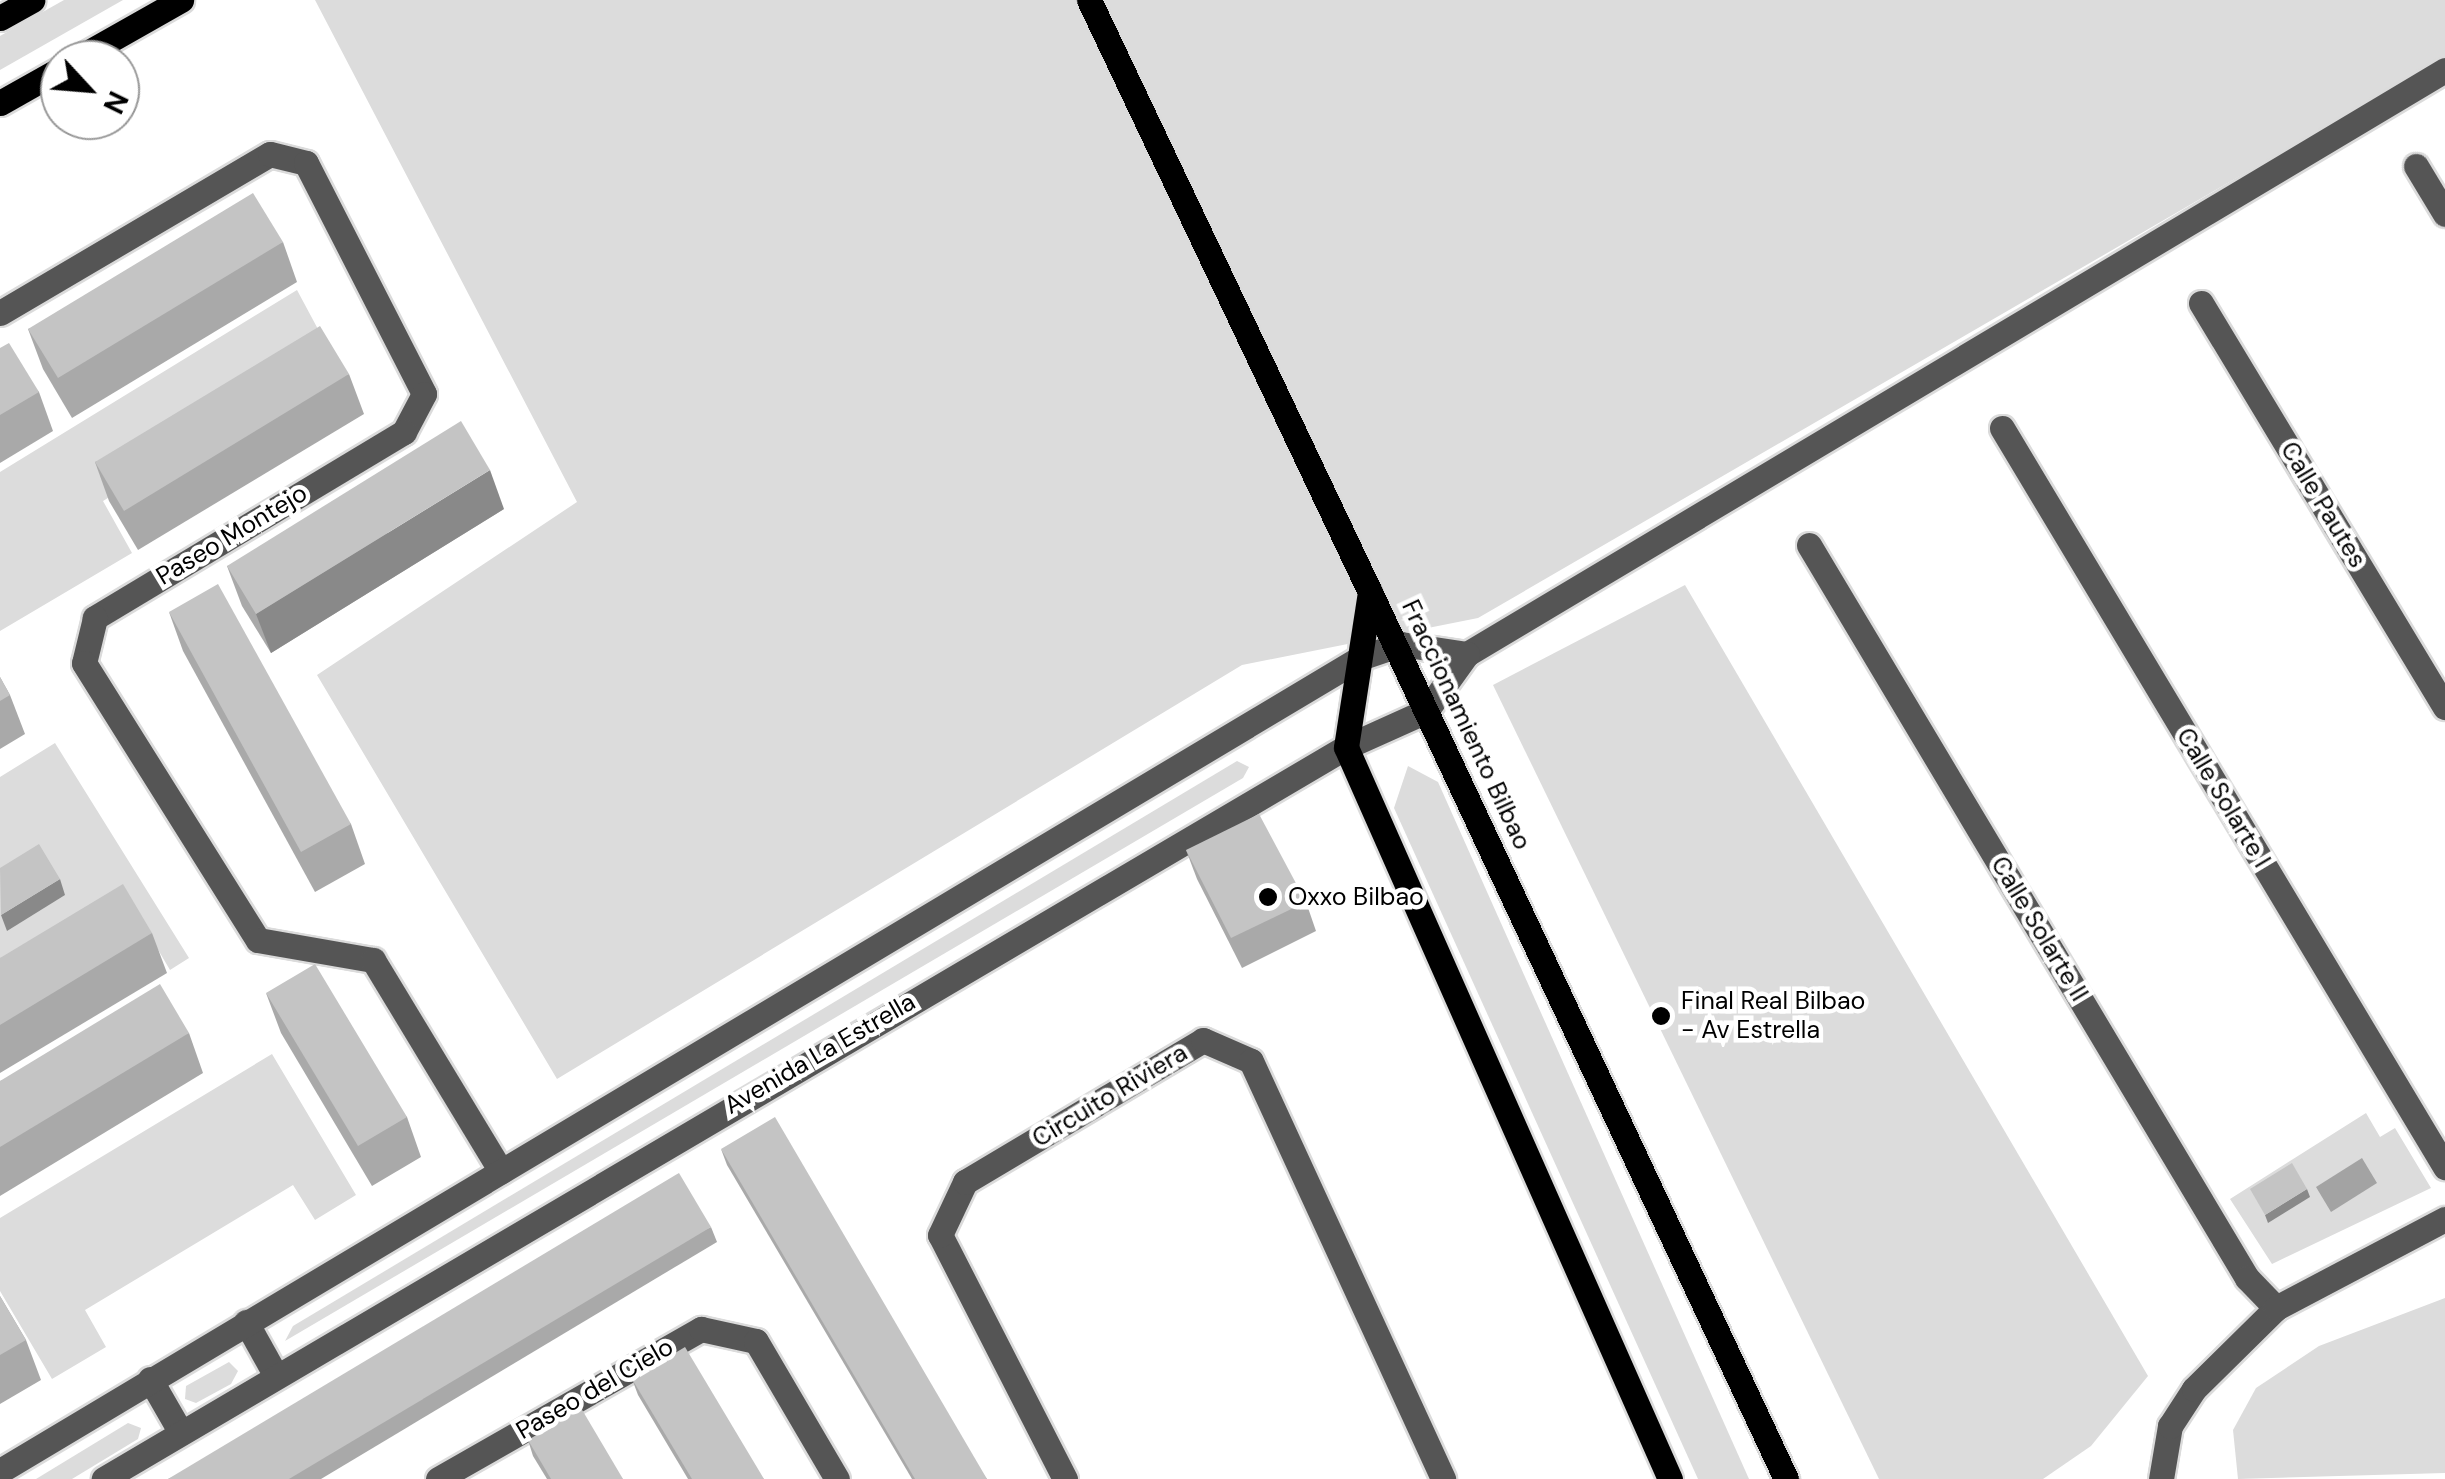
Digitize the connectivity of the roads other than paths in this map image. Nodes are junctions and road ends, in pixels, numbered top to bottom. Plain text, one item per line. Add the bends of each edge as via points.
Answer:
1 (32, 0) edge
2 (180, 0) edge
3 (1090, 0) edge
4 (0, 18) edge
5 (111, 40) edge
6 (2445, 70) edge
7 (40, 80) edge
8 (0, 103) edge
9 (2416, 166) dead end
10 (2445, 214) edge
11 (2201, 303) dead end
12 (0, 313) edge
13 (2002, 428) dead end
14 (1809, 545) dead end
15 (1370, 592) junction
16 (1401, 644) junction
17 (1467, 654) junction
18 (1360, 658) junction
19 (2445, 707) edge
20 (1426, 710) junction
21 (1346, 747) junction
22 (2445, 1168) edge
23 (501, 1171) junction
24 (2445, 1219) edge
25 (2276, 1308) junction
26 (246, 1322) junction
27 (276, 1376) junction
28 (150, 1379) junction
29 (181, 1433) junction
30 (0, 1472) edge
31 (454, 1475) edge
32 (2155, 1477) edge
33 (104, 1479) edge
34 (837, 1479) edge
35 (1066, 1479) edge
36 (1444, 1479) edge
37 (1670, 1479) edge
38 (1786, 1479) edge

1 - 4 main road
2 - 5 main road
3 - 15 main road
6 - 17 street
7 - 8 main road
9 - 10 street
11 - 19 street, Calle Pautes
12 - 23 street, Paseo Montejo via 270,154 306,163 424,394 404,432 94,618 84,663 258,940 373,960
13 - 22 street, Calle Solarte I
14 - 25 street, Calle Solarte II via 2247,1278
15 - 16 main road, Fraccionamiento Bilbao
15 - 18 main road, Fraccionamiento Bilbao
16 - 17 street
16 - 18 street
16 - 20 main road, Fraccionamiento Bilbao
17 - 20 street, Avenida La Estrella
18 - 21 main road, Fraccionamiento Bilbao
18 - 23 street
20 - 21 street, Avenida La Estrella
20 - 38 main road, Fraccionamiento Bilbao
21 - 27 street, Avenida La Estrella
21 - 37 main road
23 - 26 street
24 - 25 street
25 - 32 street via 2194,1389 2170,1426
26 - 27 street
26 - 28 street
27 - 29 street, Avenida La Estrella
28 - 29 street
28 - 30 street
29 - 33 street, Avenida La Estrella
31 - 34 street, Paseo del Cielo via 701,1329 756,1340
35 - 36 street, Circuito Riviera via 940,1234 965,1182 1203,1040 1251,1060

